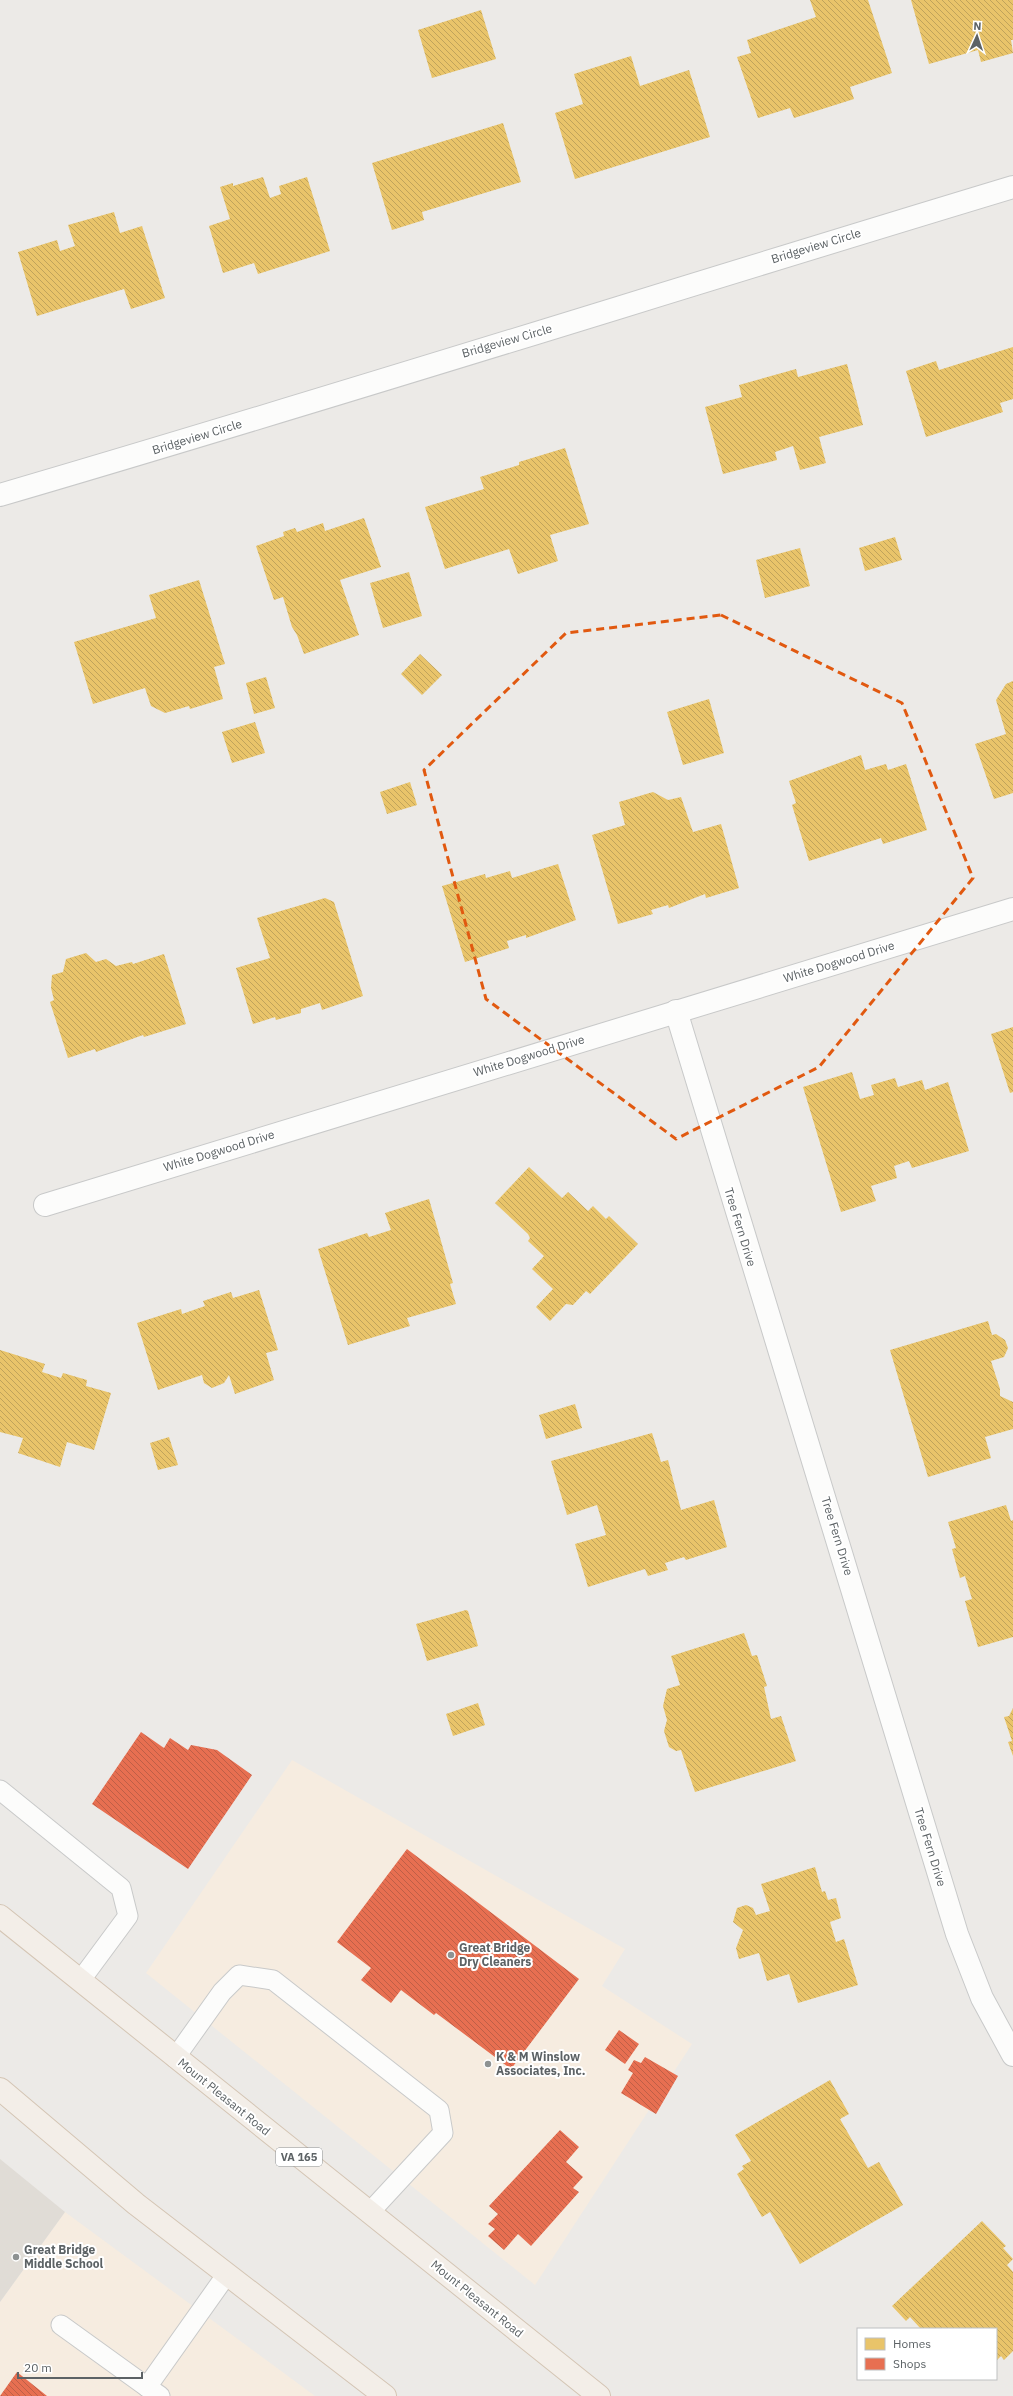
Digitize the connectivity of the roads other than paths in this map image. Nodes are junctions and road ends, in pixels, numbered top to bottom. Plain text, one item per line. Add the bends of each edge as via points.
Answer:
1 (1013, 187) edge
2 (0, 495) edge
3 (1013, 909) edge
4 (676, 1012) junction
5 (45, 1204) dead end
6 (0, 1790) edge
7 (0, 1916) edge
8 (80, 1981) junction
9 (1013, 2055) edge
10 (175, 2058) junction
11 (0, 2089) edge
12 (369, 2213) junction
13 (227, 2274) junction
14 (61, 2325) dead end
15 (153, 2391) edge
16 (385, 2396) edge
17 (599, 2396) edge

1 - 2 street, Bridgeview Circle
3 - 4 street, White Dogwood Drive
4 - 5 street, White Dogwood Drive
4 - 9 street, Tree Fern Drive via 957,1934 982,1998
6 - 8 lane via 121,1888 128,1916
7 - 8 main road, Mount Pleasant Road / VA 165
8 - 10 main road, Mount Pleasant Road / VA 165
10 - 12 main road, Mount Pleasant Road / VA 165
10 - 12 lane via 222,1992 239,1975 273,1980 439,2110 443,2133
11 - 13 main road via 136,2204
12 - 17 main road, Mount Pleasant Road / VA 165
13 - 15 lane
13 - 16 main road
14 - 15 lane

